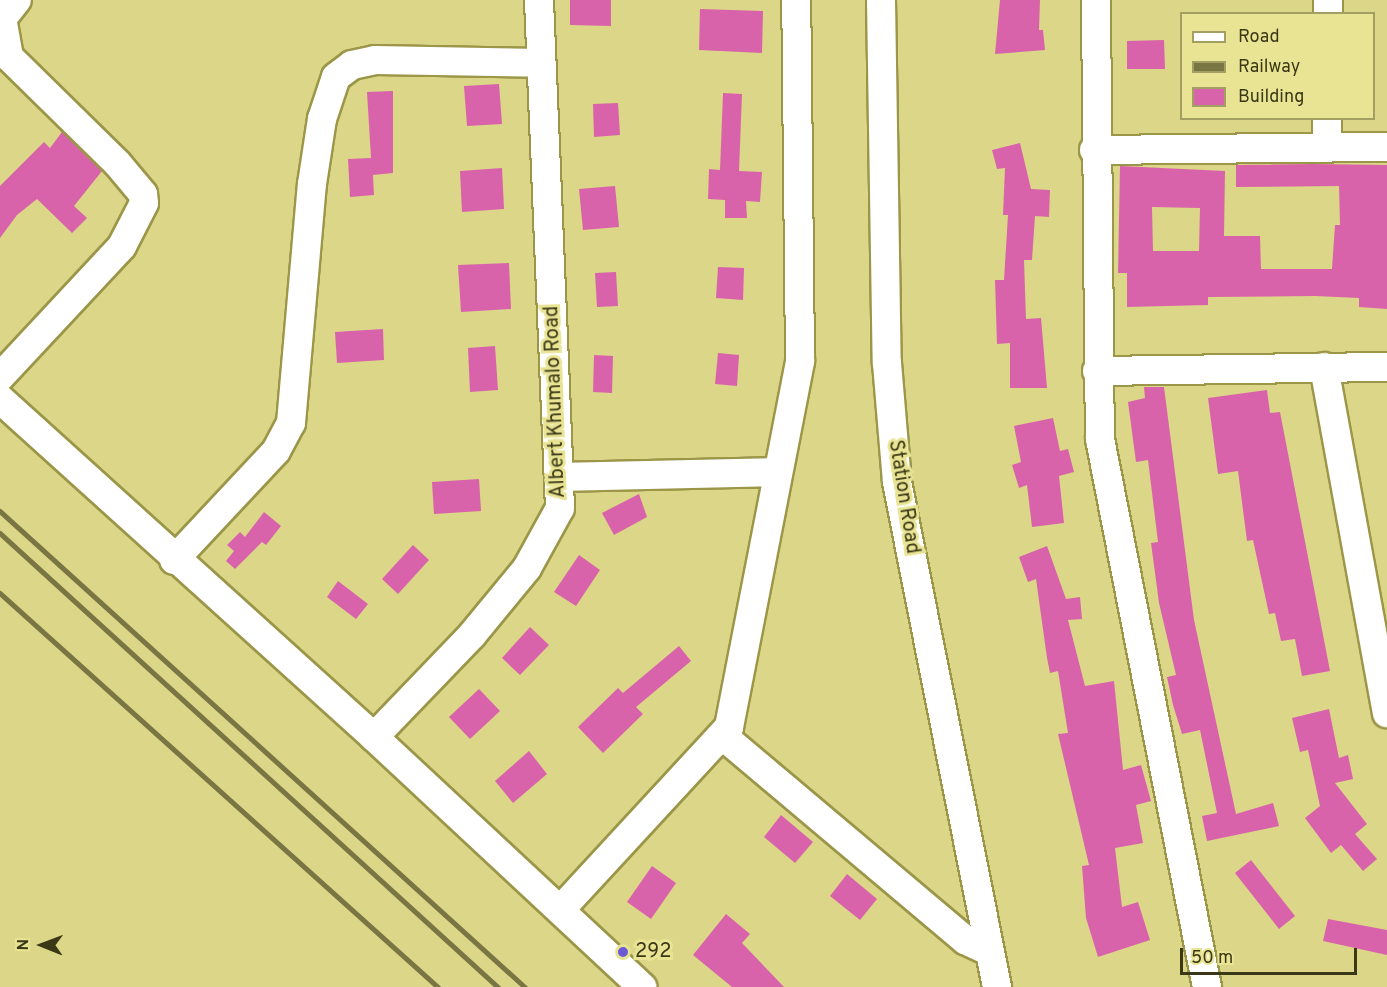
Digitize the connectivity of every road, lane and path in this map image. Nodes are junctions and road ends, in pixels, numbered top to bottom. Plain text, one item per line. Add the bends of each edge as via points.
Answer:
1 (17, 0) edge
2 (539, 0) edge
3 (796, 0) edge
4 (881, 0) edge
5 (1096, 0) edge
6 (540, 63) junction
7 (1327, 120) edge
8 (1387, 147) edge
9 (1327, 148) junction
10 (1094, 150) junction
11 (1324, 367) junction
12 (1387, 367) edge
13 (1097, 371) junction
14 (0, 377) edge
15 (0, 399) edge
16 (778, 472) junction
17 (561, 477) junction
18 (174, 560) junction
19 (1387, 713) edge
20 (723, 736) junction
21 (374, 737) junction
22 (561, 909) junction
23 (989, 951) junction
24 (642, 987) edge
25 (997, 987) edge
26 (1207, 987) edge

1 - 14 street via 3,19 9,57 117,163 143,194 144,203 122,246
2 - 6 street, Albert Khumalo Road
3 - 16 street via 800,361
4 - 23 street, Station Road via 887,340 897,482
5 - 10 street
6 - 17 street, Albert Khumalo Road
6 - 18 street via 375,60 352,65 336,77 322,119 312,183 291,423 276,451
7 - 9 street
8 - 9 street
9 - 10 street
10 - 13 street
11 - 12 street
11 - 13 street
11 - 19 street
13 - 26 street via 1104,476
15 - 18 street
16 - 17 street
16 - 20 street
17 - 21 street, Albert Khumalo Road via 560,508 526,568 472,635
18 - 21 street
20 - 22 street
20 - 23 street via 965,940
21 - 22 street
22 - 24 street
23 - 25 street, Station Road

